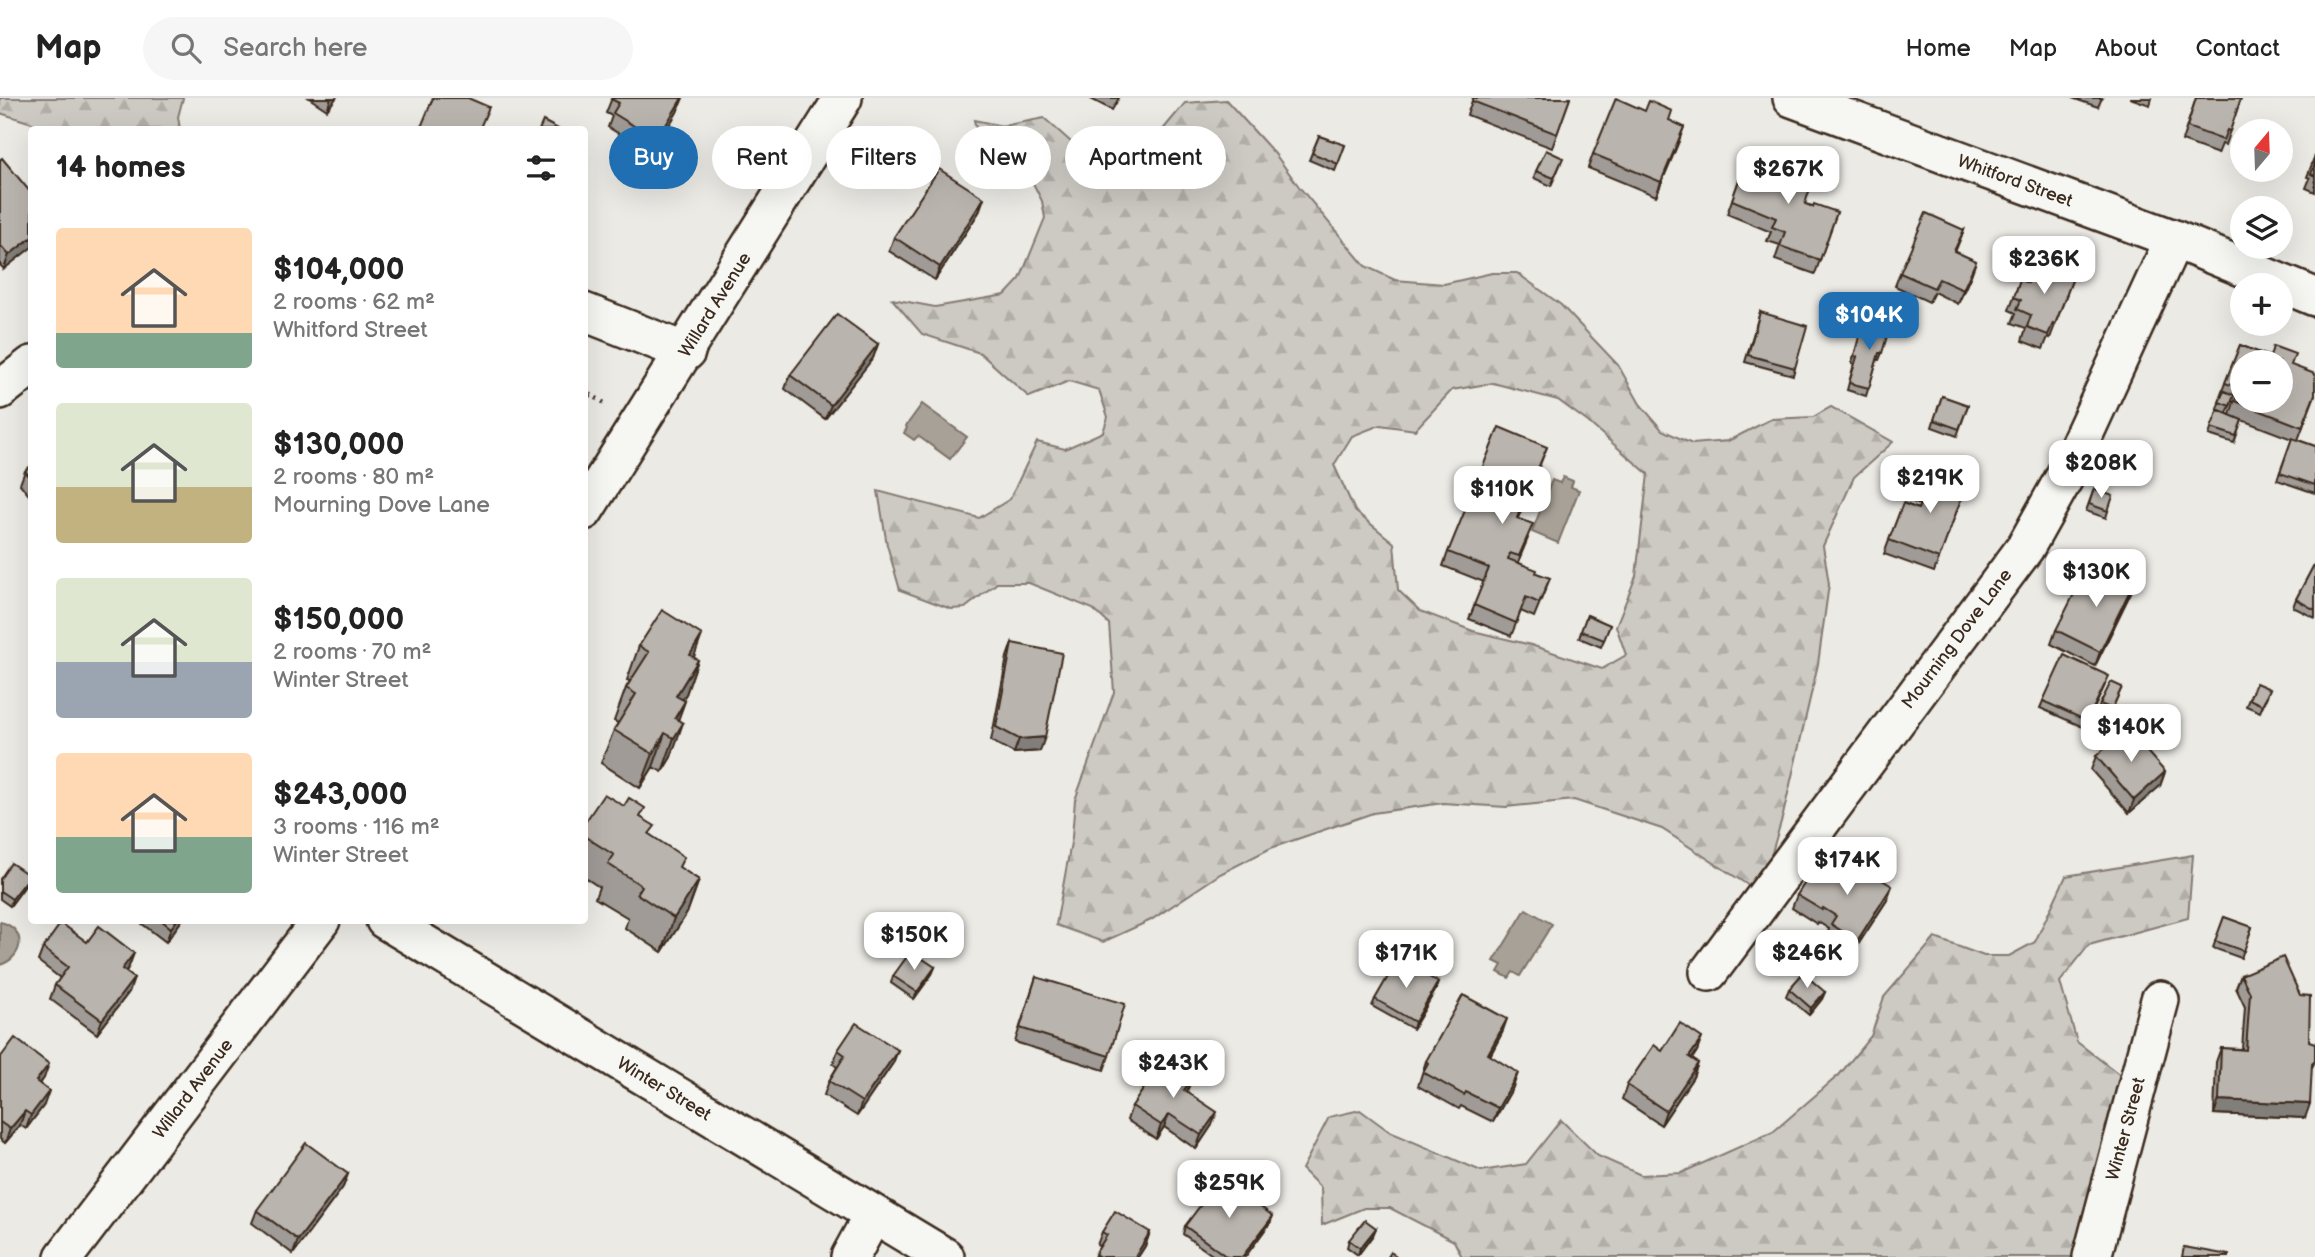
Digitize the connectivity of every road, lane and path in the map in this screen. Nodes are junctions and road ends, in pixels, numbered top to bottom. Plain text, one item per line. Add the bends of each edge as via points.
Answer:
1 (844, 98) edge
2 (1792, 98) edge
3 (2174, 239) junction
4 (2315, 297) edge
5 (588, 314) edge
6 (686, 352) junction
7 (28, 368) edge
8 (0, 390) edge
9 (588, 505) edge
10 (318, 924) edge
11 (392, 924) edge
12 (1709, 972) dead end
13 (2160, 1000) dead end
14 (873, 1215) junction
15 (64, 1257) edge
16 (850, 1257) edge
17 (945, 1257) edge
18 (2092, 1257) edge

1 - 6 street, Willard Avenue
2 - 3 street, Whitford Street
3 - 4 street, Whitford Street
3 - 12 street, Mourning Dove Lane via 2064,478 2025,548
5 - 6 street
6 - 9 street, Willard Avenue
7 - 8 street
10 - 15 street, Willard Avenue
11 - 14 street, Winter Street
13 - 18 street, Winter Street
14 - 16 street
14 - 17 street, Winter Street

